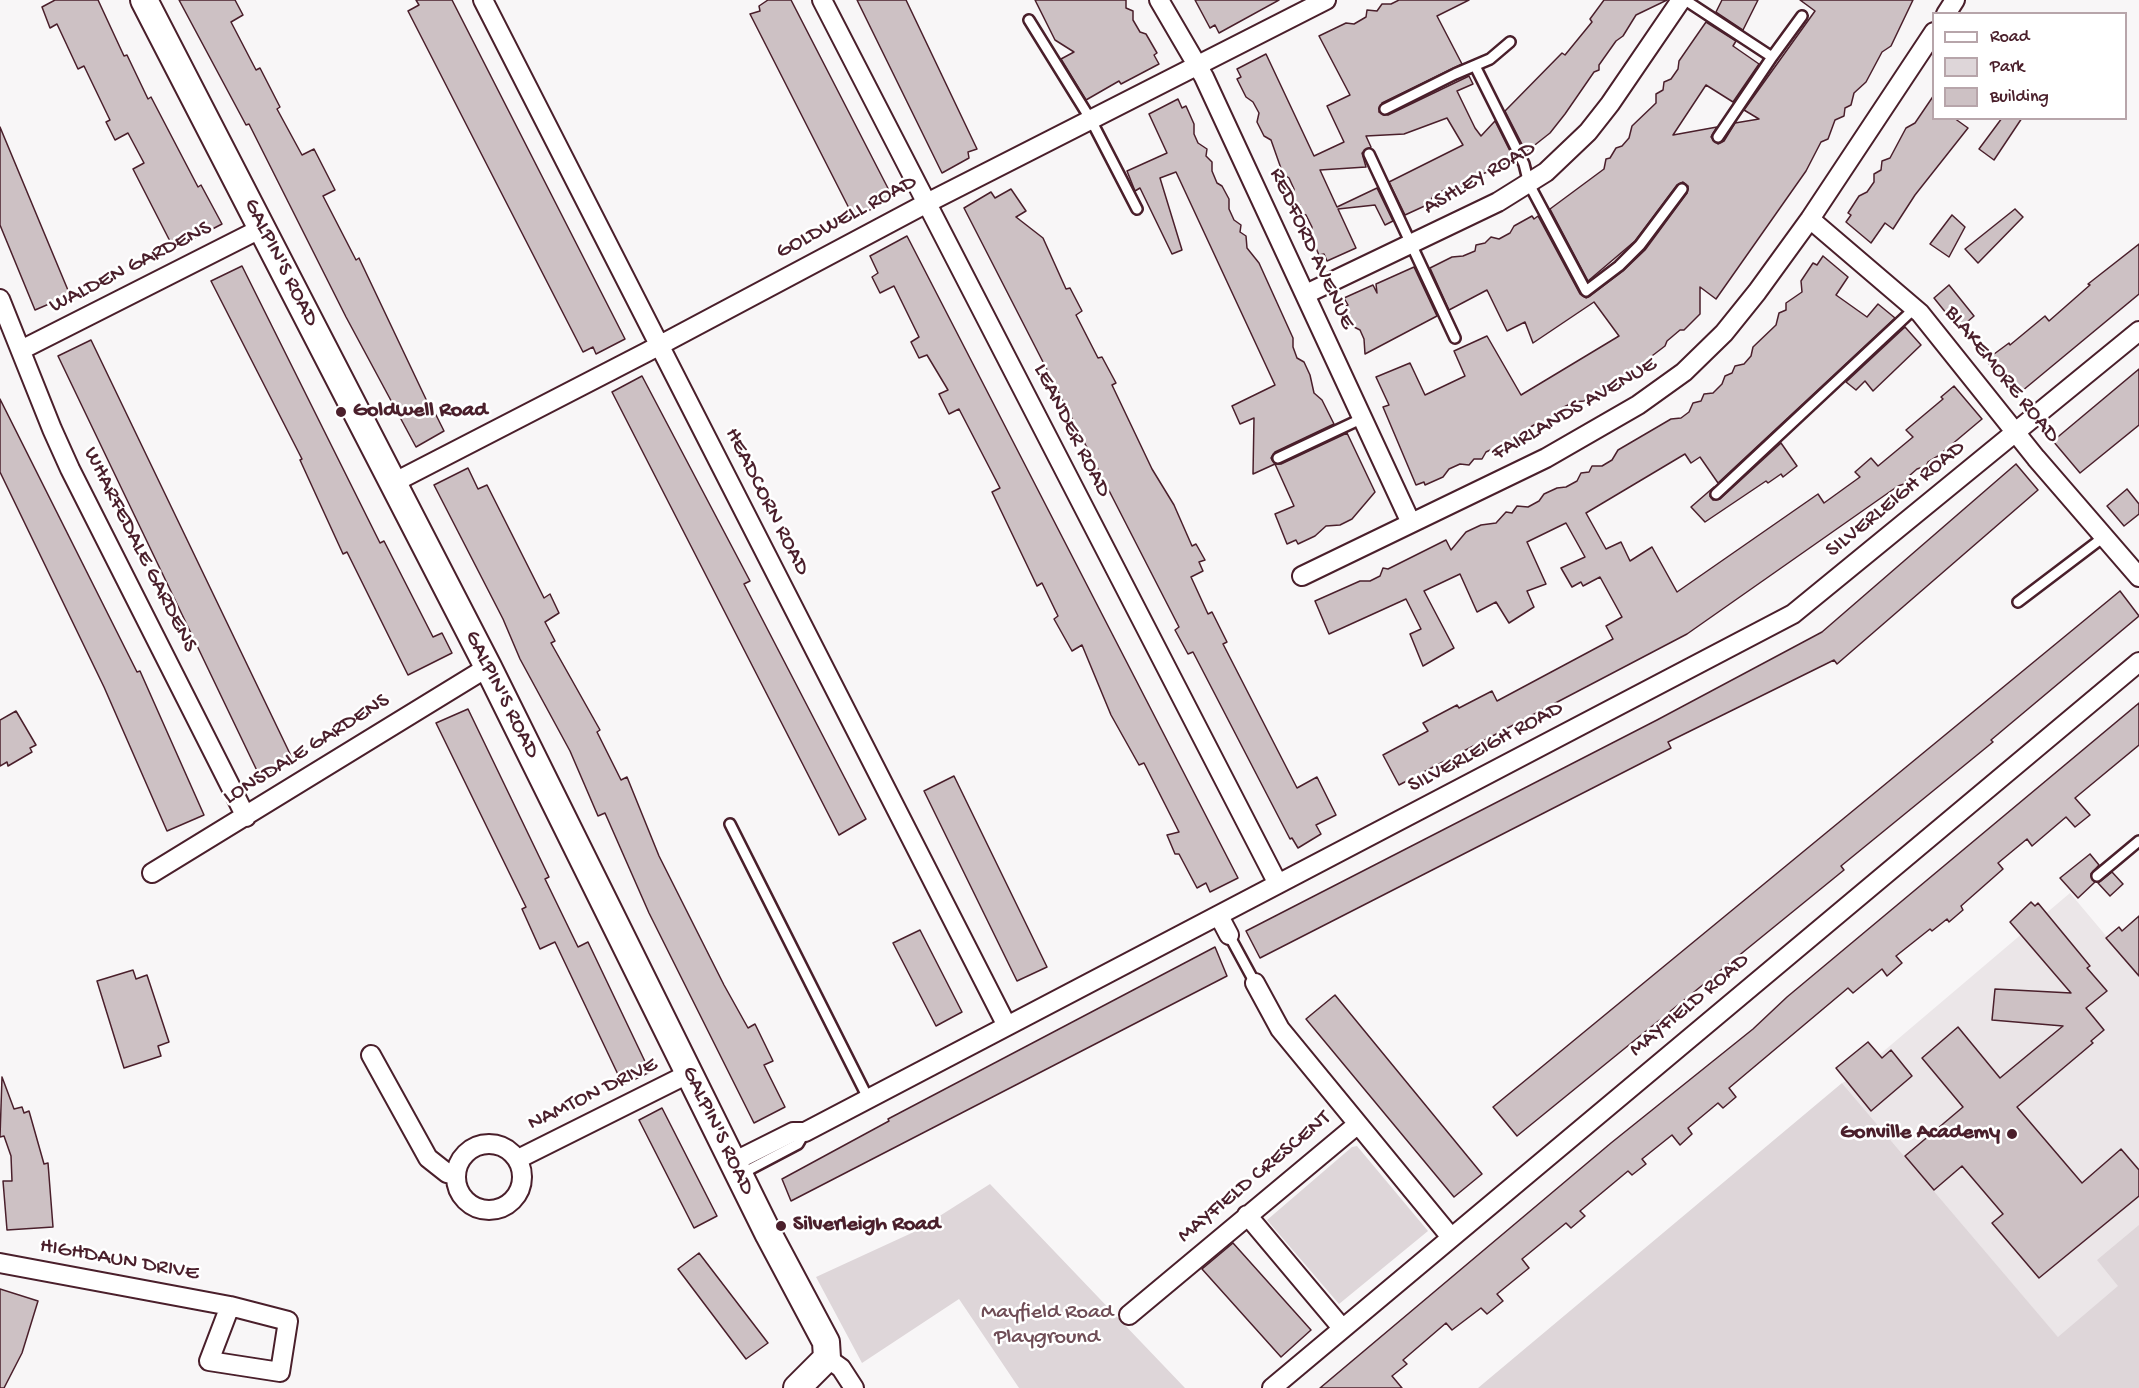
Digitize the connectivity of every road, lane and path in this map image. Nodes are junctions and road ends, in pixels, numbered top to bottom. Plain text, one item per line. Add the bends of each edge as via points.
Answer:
1 (144, 0) edge
2 (483, 0) edge
3 (822, 0) edge
4 (1159, 0) edge
5 (1326, 0) edge
6 (1683, 0) edge
7 (1802, 16) dead end
8 (1029, 20) dead end
9 (1932, 35) edge
10 (1510, 42) dead end
11 (1773, 57) junction
12 (1199, 66) junction
13 (1475, 66) junction
14 (1385, 110) dead end
15 (1091, 120) junction
16 (1718, 137) dead end
17 (1369, 154) dead end
18 (1529, 184) junction
19 (1682, 189) dead end
20 (927, 203) junction
21 (1137, 209) dead end
22 (1810, 219) junction
23 (262, 228) junction
24 (1410, 245) junction
25 (1306, 294) junction
26 (0, 299) edge
27 (1915, 308) junction
28 (2139, 331) edge
29 (1455, 338) dead end
30 (659, 345) junction
31 (21, 350) junction
32 (1363, 418) junction
33 (2017, 433) junction
34 (1278, 458) dead end
35 (393, 483) junction
36 (1716, 494) dead end
37 (1411, 523) junction
38 (2105, 536) junction
39 (1302, 576) dead end
40 (2139, 577) edge
41 (2018, 602) dead end
42 (2139, 662) edge
43 (488, 667) junction
44 (246, 817) junction
45 (730, 824) dead end
46 (2139, 841) edge
47 (152, 873) dead end
48 (2097, 876) dead end
49 (1278, 884) junction
50 (1219, 916) junction
51 (1229, 935) joint
52 (1255, 983) joint
53 (1006, 1026) junction
54 (371, 1055) dead end
55 (690, 1073) junction
56 (868, 1098) junction
57 (1358, 1124) junction
58 (518, 1159) junction
59 (736, 1168) junction
60 (455, 1175) junction
61 (1247, 1215) junction
62 (1450, 1236) junction
63 (0, 1263) edge
64 (230, 1306) junction
65 (1129, 1315) dead end
66 (1342, 1328) junction
67 (827, 1358) junction
68 (797, 1388) edge
69 (854, 1388) edge
70 (1272, 1388) edge

1 - 23 street, GALPIN'S ROAD
2 - 30 street, HEADCORN ROAD
3 - 20 street, LEANDER ROAD
4 - 12 street, REDFORD AVENUE
5 - 12 street, GOLDWELL ROAD
6 - 11 lane
6 - 18 street, ASHLEY ROAD via 1588,132
7 - 11 lane
8 - 15 lane
9 - 22 street, FAIRLANDS AVENUE
10 - 13 lane
11 - 16 lane
12 - 15 street, GOLDWELL ROAD
12 - 25 street, REDFORD AVENUE
13 - 14 lane
13 - 18 lane via 1524,164
15 - 20 street, GOLDWELL ROAD
15 - 21 lane
17 - 24 lane
18 - 19 lane via 1586,291 1640,245
18 - 24 street, ASHLEY ROAD
20 - 30 street, GOLDWELL ROAD
20 - 49 street, LEANDER ROAD
22 - 27 street, BLAKEMORE ROAD
22 - 37 street, FAIRLANDS AVENUE via 1742,312 1684,372 1638,405 1546,458
23 - 31 street, WALDEN GARDENS
23 - 35 street, GALPIN'S ROAD
24 - 25 street, ASHLEY ROAD
24 - 29 lane
25 - 32 street, REDFORD AVENUE
26 - 31 street, WHARFEDALE GARDENS
27 - 33 street, BLAKEMORE ROAD
27 - 36 lane
28 - 33 street, SILVERLEIGH ROAD
30 - 35 street, GOLDWELL ROAD
30 - 53 street, HEADCORN ROAD
31 - 44 street, WHARFEDALE GARDENS via 84,497
32 - 34 lane
32 - 37 street, REDFORD AVENUE
33 - 38 street, BLAKEMORE ROAD
33 - 49 street, SILVERLEIGH ROAD via 1793,614
35 - 43 street, GALPIN'S ROAD
37 - 39 street, FAIRLANDS AVENUE
38 - 40 street, BLAKEMORE ROAD
38 - 41 lane
42 - 62 street, MAYFIELD ROAD
43 - 44 street, LONSDALE GARDENS
43 - 55 street, GALPIN'S ROAD
44 - 47 street, LONSDALE GARDENS
45 - 56 lane
46 - 48 lane
49 - 50 street, SILVERLEIGH ROAD
50 - 51 street, MAYFIELD CRESCENT
50 - 53 street, SILVERLEIGH ROAD
51 - 52 lane, MAYFIELD CRESCENT
52 - 57 street, MAYFIELD CRESCENT via 1280,1029
53 - 56 street, SILVERLEIGH ROAD
54 - 60 street via 428,1158
55 - 58 street, NAMTON DRIVE
55 - 59 street, GALPIN'S ROAD
56 - 59 street, SILVERLEIGH ROAD via 805,1132 794,1132
57 - 61 street, MAYFIELD CRESCENT
57 - 62 street
58 - 60 street, NAMTON DRIVE via 498,1144 477,1146 461,1160
58 - 60 street, NAMTON DRIVE via 523,1178 520,1188 515,1198 496,1209 475,1207 466,1200
59 - 67 street, GALPIN'S ROAD via 826,1342
61 - 65 street, MAYFIELD CRESCENT
61 - 66 street
62 - 66 street, MAYFIELD ROAD
63 - 64 street, HIGHDAUN DRIVE
64 - 64 street, HIGHDAUN DRIVE via 288,1321 280,1372 209,1360
66 - 70 street, MAYFIELD ROAD
67 - 68 street
67 - 69 street via 841,1368

